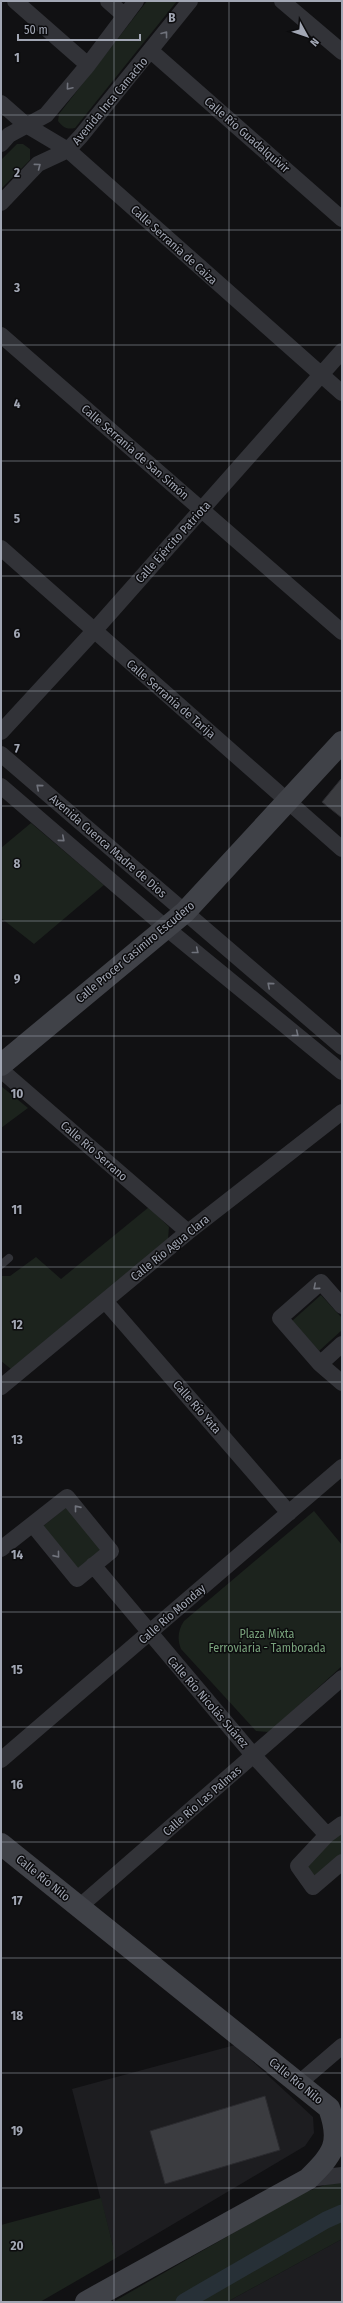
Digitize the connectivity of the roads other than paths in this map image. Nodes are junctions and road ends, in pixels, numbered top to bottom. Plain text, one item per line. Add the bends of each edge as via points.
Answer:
1 (15, 1) edge
2 (108, 1) edge
3 (136, 1) edge
4 (190, 1) edge
5 (282, 1) edge
6 (125, 16) junction
7 (151, 51) junction
8 (342, 52) edge
9 (88, 65) junction
10 (1, 104) edge
11 (26, 125) junction
12 (1, 144) edge
13 (68, 150) junction
14 (1, 203) edge
15 (342, 219) edge
16 (1, 335) edge
17 (342, 351) edge
18 (321, 375) junction
19 (342, 393) edge
20 (201, 510) junction
21 (1, 548) edge
22 (94, 631) junction
23 (342, 632) edge
24 (1, 732) edge
25 (342, 742) edge
26 (1, 754) edge
27 (1, 786) edge
28 (288, 802) junction
29 (342, 849) edge
30 (185, 912) junction
31 (166, 927) junction
32 (342, 1047) edge
33 (1, 1065) edge
34 (1, 1070) edge
35 (342, 1072) edge
36 (341, 1114) edge
37 (188, 1232) junction
38 (9, 1258) dead end
39 (1, 1265) edge
40 (105, 1301) junction
41 (342, 1306) edge
42 (342, 1344) edge
43 (320, 1364) junction
44 (4, 1381) edge
45 (342, 1383) edge
46 (342, 1467) edge
47 (289, 1513) junction
48 (33, 1525) junction
49 (1, 1549) edge
50 (93, 1565) junction
51 (149, 1634) junction
52 (342, 1678) edge
53 (254, 1756) junction
54 (1, 1760) edge
55 (342, 1824) edge
56 (327, 1835) junction
57 (1, 1844) edge
58 (342, 1862) edge
59 (79, 1907) junction
60 (342, 2046) edge
61 (299, 2083) junction
62 (338, 2125) edge
63 (342, 2175) edge
64 (308, 2179) junction
65 (86, 2302) edge

1 - 9 street
2 - 6 street
3 - 6 street
7 -> 4 street, Avenida Inca Camacho
5 - 8 street
6 - 9 street
7 - 13 street, Avenida Inca Camacho
7 - 15 street, Calle Río Guadalquivir
9 -> 11 street via 46,115
10 - 11 street, Calle Serranía de Caiza
11 - 12 street via 9,135
11 - 13 street, Calle Serranía de Caiza
14 -> 13 street, Avenida Inca Camacho via 38,164
13 - 18 street, Calle Serranía de Caiza
16 - 20 street, Calle Serranía de San Simón
17 - 18 street, Calle Ejército Patriota
18 - 19 street, Calle Serranía de Caiza
18 - 20 street, Calle Ejército Patriota
20 - 22 street, Calle Ejército Patriota
20 - 23 street, Calle Serranía de San Simón
21 - 22 street, Calle Serranía de Tarija
22 - 24 street, Calle Ejército Patriota
22 - 28 street, Calle Serranía de Tarija
25 - 28 main road, Calle Procer Casimiro Escudero
30 -> 26 street, Avenida Cuenca Madre de Dios
27 -> 31 street, Avenida Cuenca Madre de Dios
28 - 29 street, Calle Serranía de Tarija
28 - 30 main road, Calle Procer Casimiro Escudero
30 - 31 main road, Calle Procer Casimiro Escudero
32 -> 30 street, Avenida Cuenca Madre de Dios
31 - 33 main road, Calle Procer Casimiro Escudero
31 -> 35 street, Avenida Cuenca Madre de Dios
34 - 37 street, Calle Río Serrano
36 - 37 street, Calle Río Agua Clara
37 - 40 street, Calle Río Agua Clara
38 - 39 lane
40 - 44 street, Calle Río Agua Clara
40 - 47 street, Calle Río Yata
41 -> 43 street via 321,1282 280,1318
42 - 43 street
43 - 45 street
46 - 47 street, Calle Río Monday
47 - 51 street, Calle Río Monday
48 - 49 street
48 -> 50 street via 77,1579
50 -> 48 street via 111,1551 67,1496
50 - 51 street, Calle Río Nicolás Suárez
51 - 53 street, Calle Río Nicolás Suárez
51 - 54 street, Calle Río Monday
52 - 53 street, Calle Río Las Palmas
53 - 56 street, Calle Río Nicolás Suárez
53 - 59 street, Calle Río Las Palmas
55 - 56 street
56 - 58 street via 298,1866 313,1887
57 - 59 main road, Calle Río Nilo
59 - 61 main road, Calle Río Nilo
60 - 61 street
61 - 62 main road, Calle Río Nilo via 329,2108
62 - 64 main road, Calle Río Nilo via 329,2157
63 - 64 street
64 - 65 main road, Calle Río Nilo

